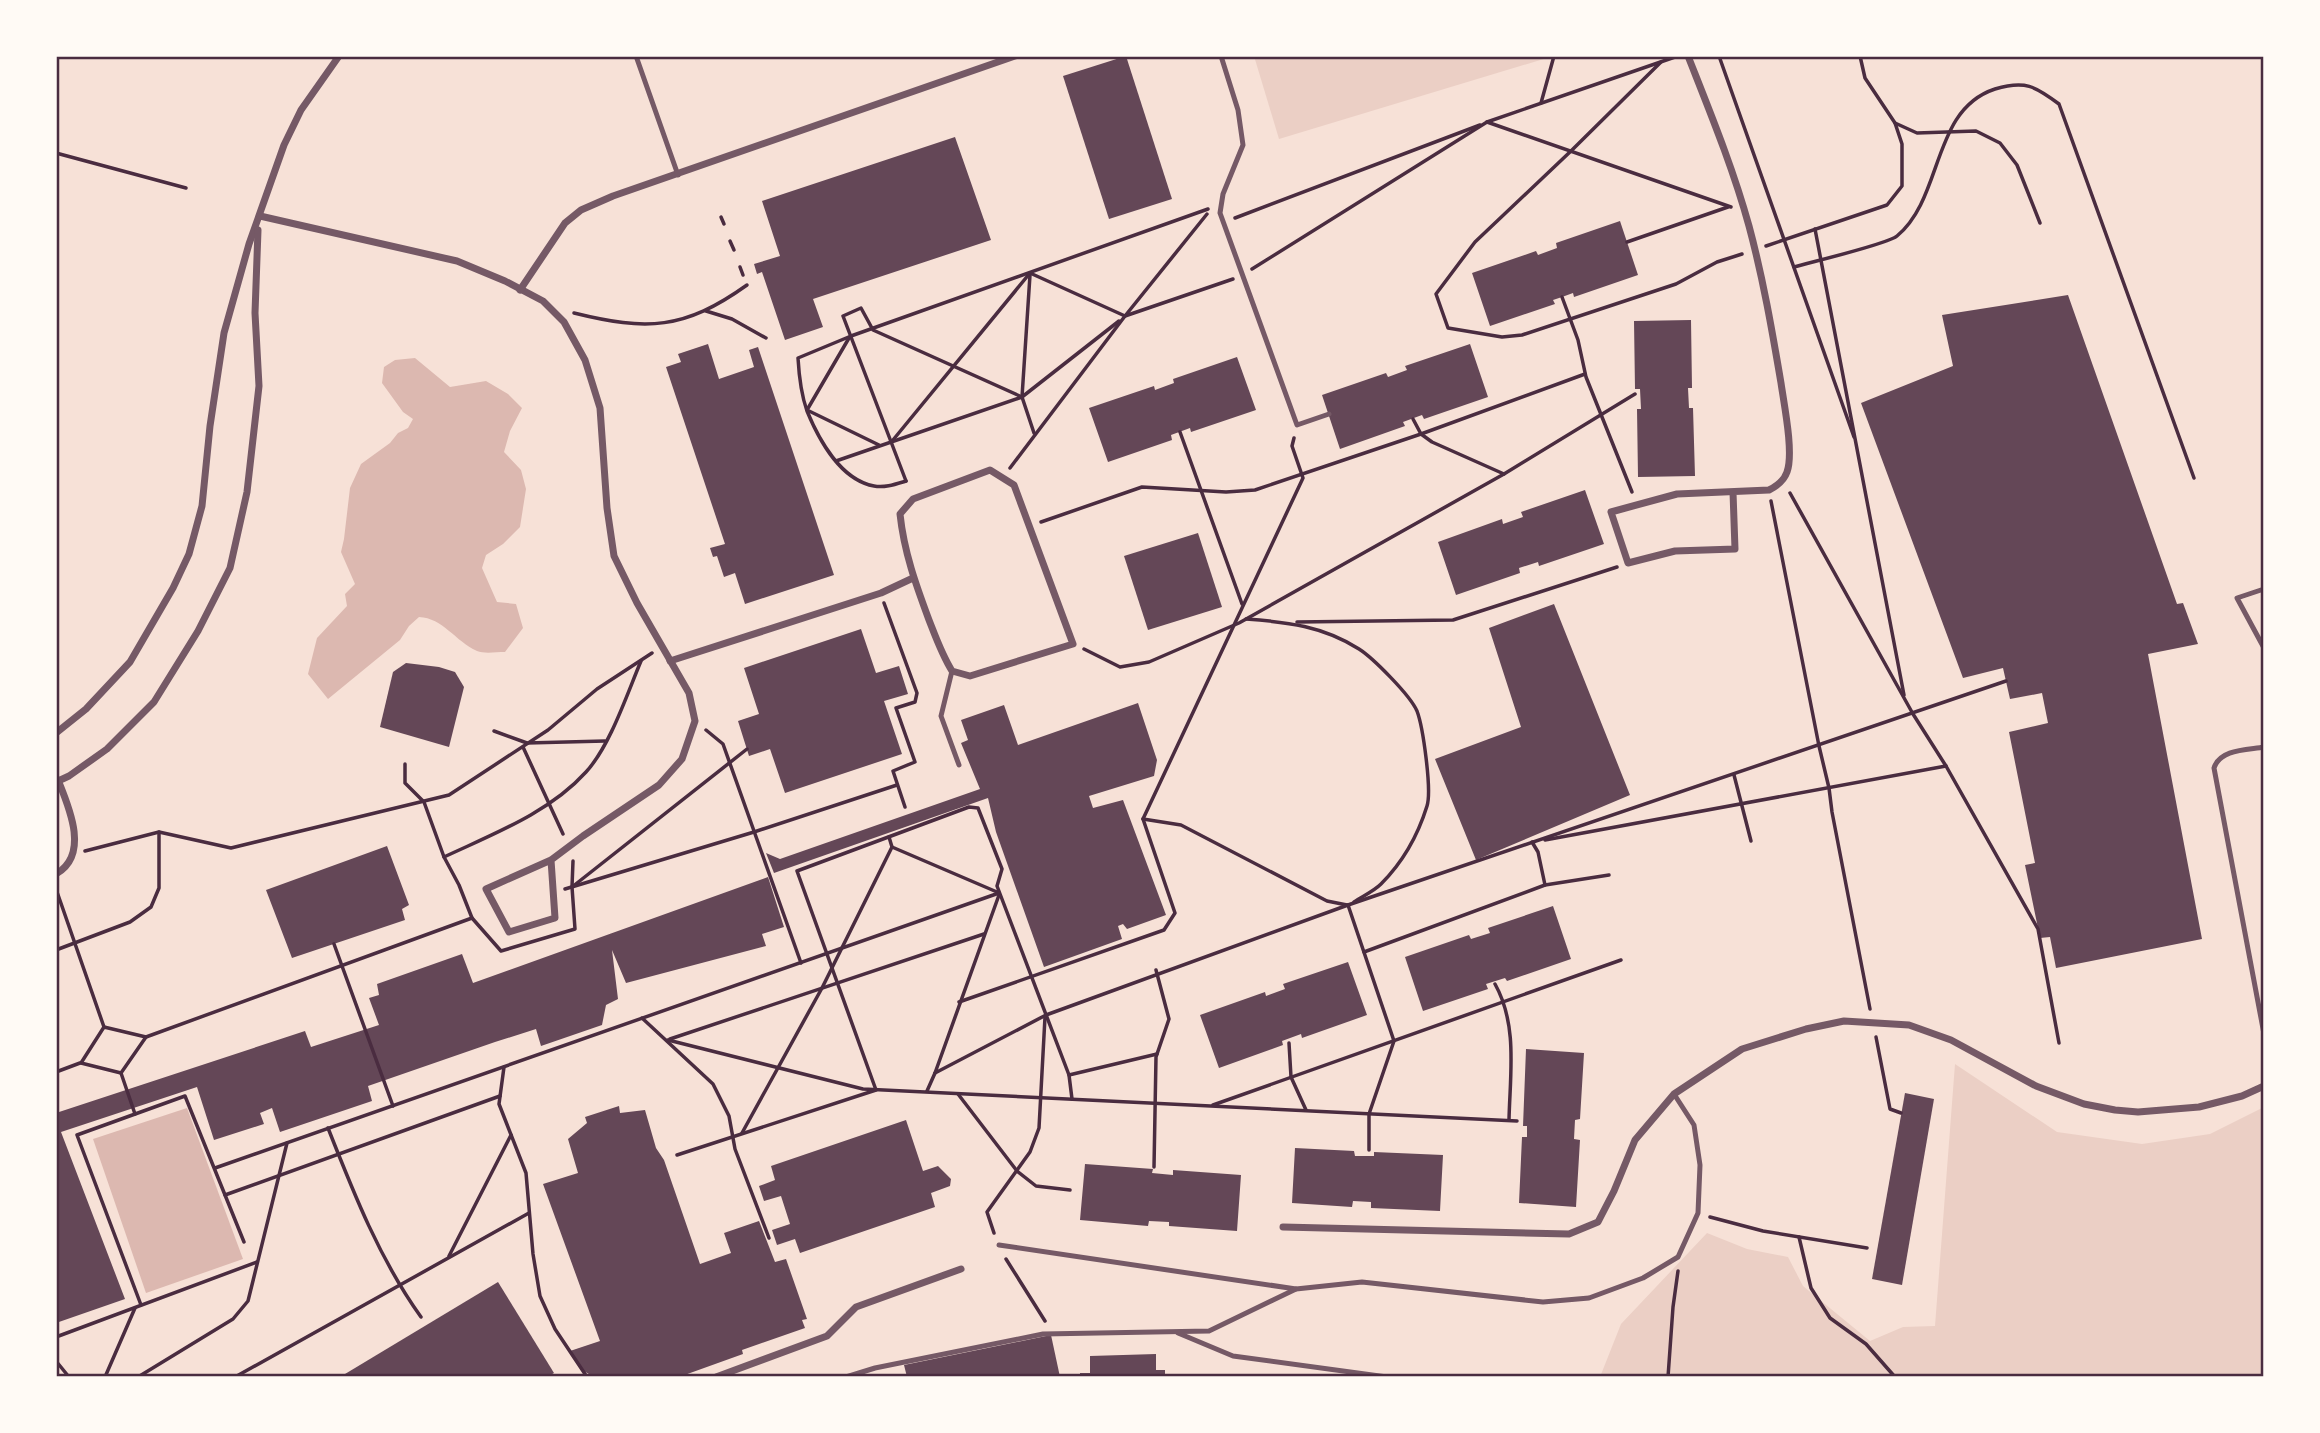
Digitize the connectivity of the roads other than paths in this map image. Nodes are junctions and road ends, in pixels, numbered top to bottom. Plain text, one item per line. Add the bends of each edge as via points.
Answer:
1 (339, 56) edge
2 (636, 56) edge
3 (1015, 56) edge
4 (1221, 56) edge
5 (1688, 56) edge
6 (678, 174) junction
7 (260, 216) junction
8 (520, 290) junction
9 (1329, 414) dead end
10 (1733, 492) junction
11 (913, 578) junction
12 (2264, 589) edge
13 (2264, 648) edge
14 (670, 661) junction
15 (952, 671) junction
16 (56, 733) edge
17 (2264, 747) edge
18 (960, 765) dead end
19 (57, 780) edge
20 (551, 860) junction
21 (56, 874) edge
22 (2264, 1034) edge
23 (2264, 1086) edge
24 (1674, 1094) junction
25 (1283, 1227) dead end
26 (999, 1245) road end
27 (961, 1269) dead end
28 (1296, 1289) junction
29 (1175, 1331) junction
30 (716, 1377) edge
31 (846, 1377) edge
32 (1387, 1377) edge

1 - 7 street via 284,145
2 - 6 lane
3 - 6 street
4 - 9 lane via 1238,110 1243,145 1223,194 1223,223 1297,425
5 - 10 street via 1720,138 1754,249 1771,325 1790,457 1788,471 1769,490
6 - 8 street via 581,211 565,223
7 - 8 street via 457,261
7 - 16 street via 224,334 202,506 189,554 130,662
7 - 19 street via 255,260 258,386 247,492 230,568 154,702 107,749
8 - 14 street via 543,301 564,322 585,360 600,408 614,556
10 - 10 street via 1734,549 1675,551 1628,563 1611,512 1677,494
11 - 14 street via 881,593
11 - 15 street
11 - 15 street via 901,514 913,499 990,470 1014,485 1073,644 970,676
12 - 13 lane via 2237,598
14 - 20 street via 689,693 695,721 682,759 659,785
15 - 18 lane via 941,716
17 - 22 lane via 2226,754 2214,768
19 - 21 street via 76,835 73,855
20 - 20 street via 486,888 509,932 555,918
23 - 24 street via 2199,1107 2115,1111 2036,1086 1951,1040 1909,1026 1844,1021 1742,1049
24 - 25 street via 1635,1140 1598,1222 1569,1234
24 - 28 lane via 1694,1125 1700,1165 1698,1213 1678,1256 1643,1278 1589,1298 1543,1302 1362,1282
26 - 28 lane
27 - 30 street via 856,1307 827,1336
28 - 29 lane via 1209,1331
29 - 31 lane via 1053,1334
29 - 32 lane via 1233,1356

